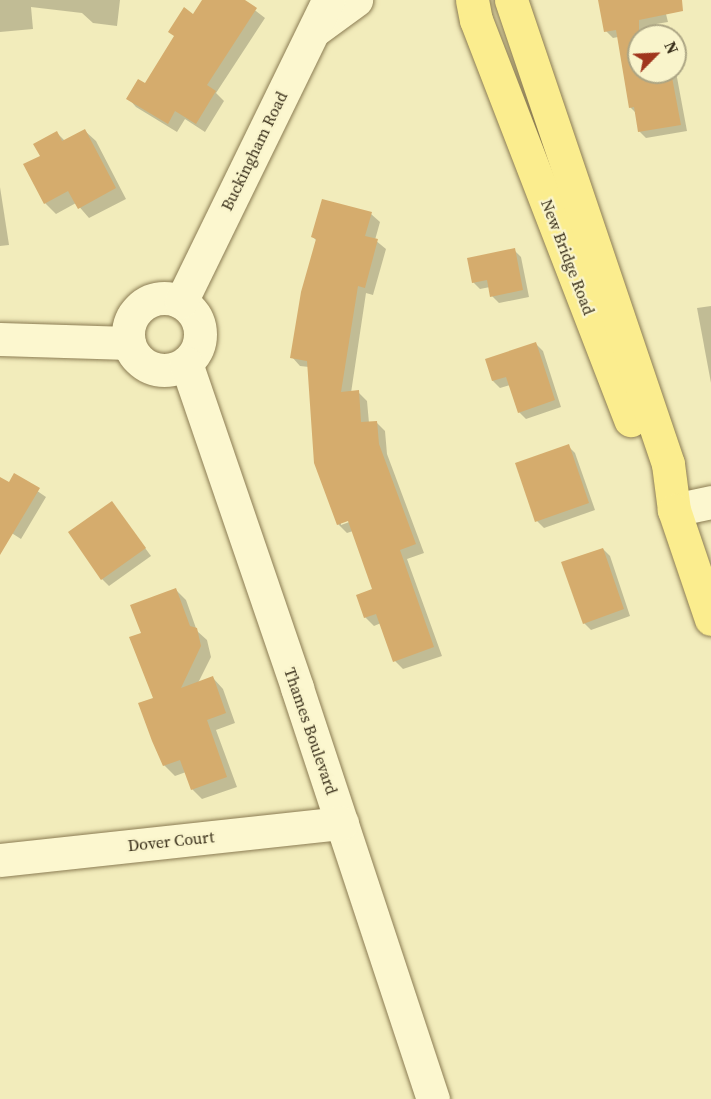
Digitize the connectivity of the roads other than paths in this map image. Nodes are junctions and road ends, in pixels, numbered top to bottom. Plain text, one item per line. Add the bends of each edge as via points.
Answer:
1 (328, 0) edge
2 (356, 0) edge
3 (511, 0) edge
4 (469, 7) edge
5 (312, 33) junction
6 (181, 302) junction
7 (0, 339) edge
8 (129, 343) junction
9 (186, 363) junction
10 (711, 502) edge
11 (674, 510) junction
12 (711, 619) edge
13 (342, 823) junction
14 (0, 860) edge
15 (433, 1099) edge

1 - 5 street, Buckingham Road
2 - 5 street
3 - 11 main road, New Bridge Road via 668,464
4 - 11 main road, New Bridge Road via 650,470
5 - 6 street, Buckingham Road
6 - 8 street via 165,297 141,305 128,326
6 - 9 street via 196,316 200,328 197,350
7 - 8 street
8 - 9 street via 147,367 170,370
9 - 13 street, Thames Boulevard
10 - 11 street
11 - 12 main road, New Bridge Road
13 - 14 street, Dover Court
13 - 15 street, Thames Boulevard

